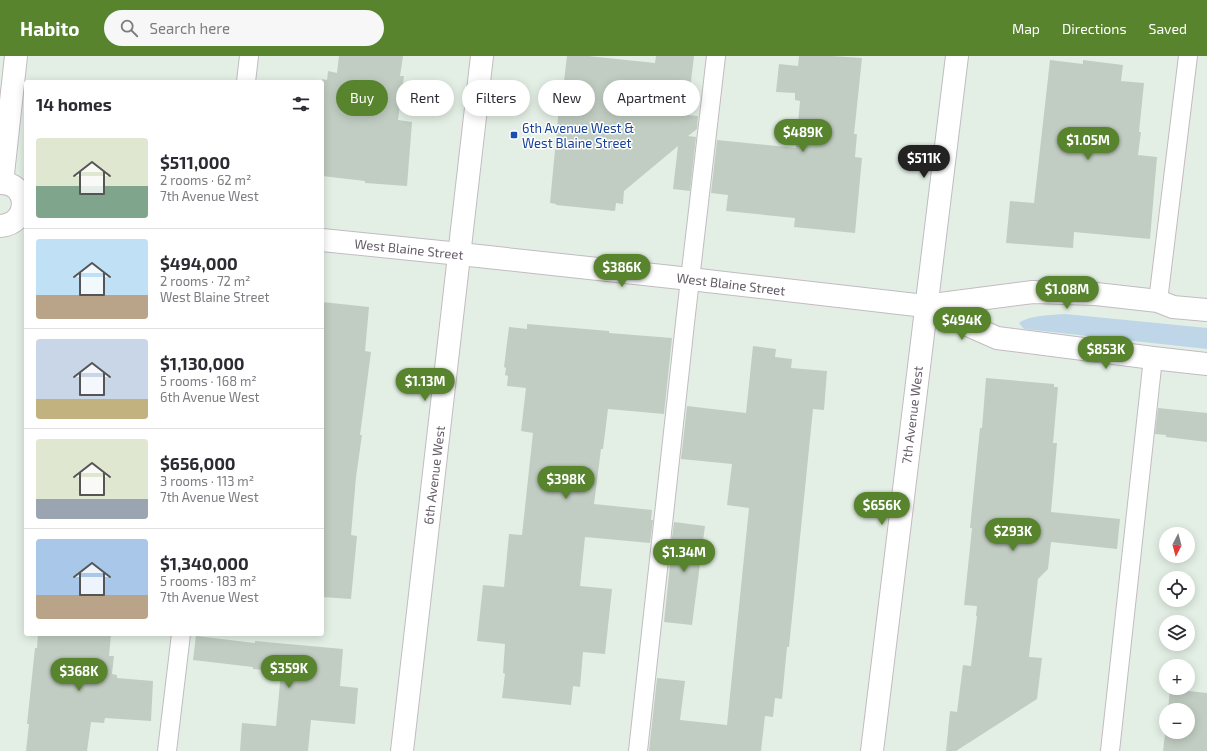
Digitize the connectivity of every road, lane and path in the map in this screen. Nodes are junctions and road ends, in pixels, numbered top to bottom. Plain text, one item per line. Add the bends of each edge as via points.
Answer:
1 (16, 56) edge
2 (249, 56) edge
3 (482, 56) edge
4 (716, 56) edge
5 (956, 56) edge
6 (1188, 56) edge
7 (246, 80) edge
8 (1, 183) edge
9 (24, 208) edge
10 (0, 226) edge
11 (324, 240) edge
12 (460, 254) junction
13 (690, 279) junction
14 (1158, 301) junction
15 (925, 306) junction
16 (1207, 310) edge
17 (1154, 358) junction
18 (1207, 364) edge
19 (181, 636) edge
20 (167, 751) edge
21 (402, 751) edge
22 (638, 751) edge
23 (872, 751) edge
24 (1110, 751) edge

1 - 8 street
2 - 7 lane
3 - 12 street, 6th Avenue West
4 - 13 lane
5 - 15 street, 7th Avenue West
6 - 14 lane
8 - 9 street via 12,185 18,190
9 - 10 street via 14,223
11 - 12 street, West Blaine Street
12 - 13 street, West Blaine Street
12 - 21 street, 6th Avenue West
13 - 15 street, West Blaine Street
13 - 22 lane
14 - 15 street, West Blaine Street via 1096,294 1033,292
14 - 16 street, West Blaine Street via 1173,307
15 - 17 street, West Blaine Street via 997,338
15 - 23 street, 7th Avenue West
17 - 18 street, West Blaine Street
17 - 24 lane
19 - 20 lane

